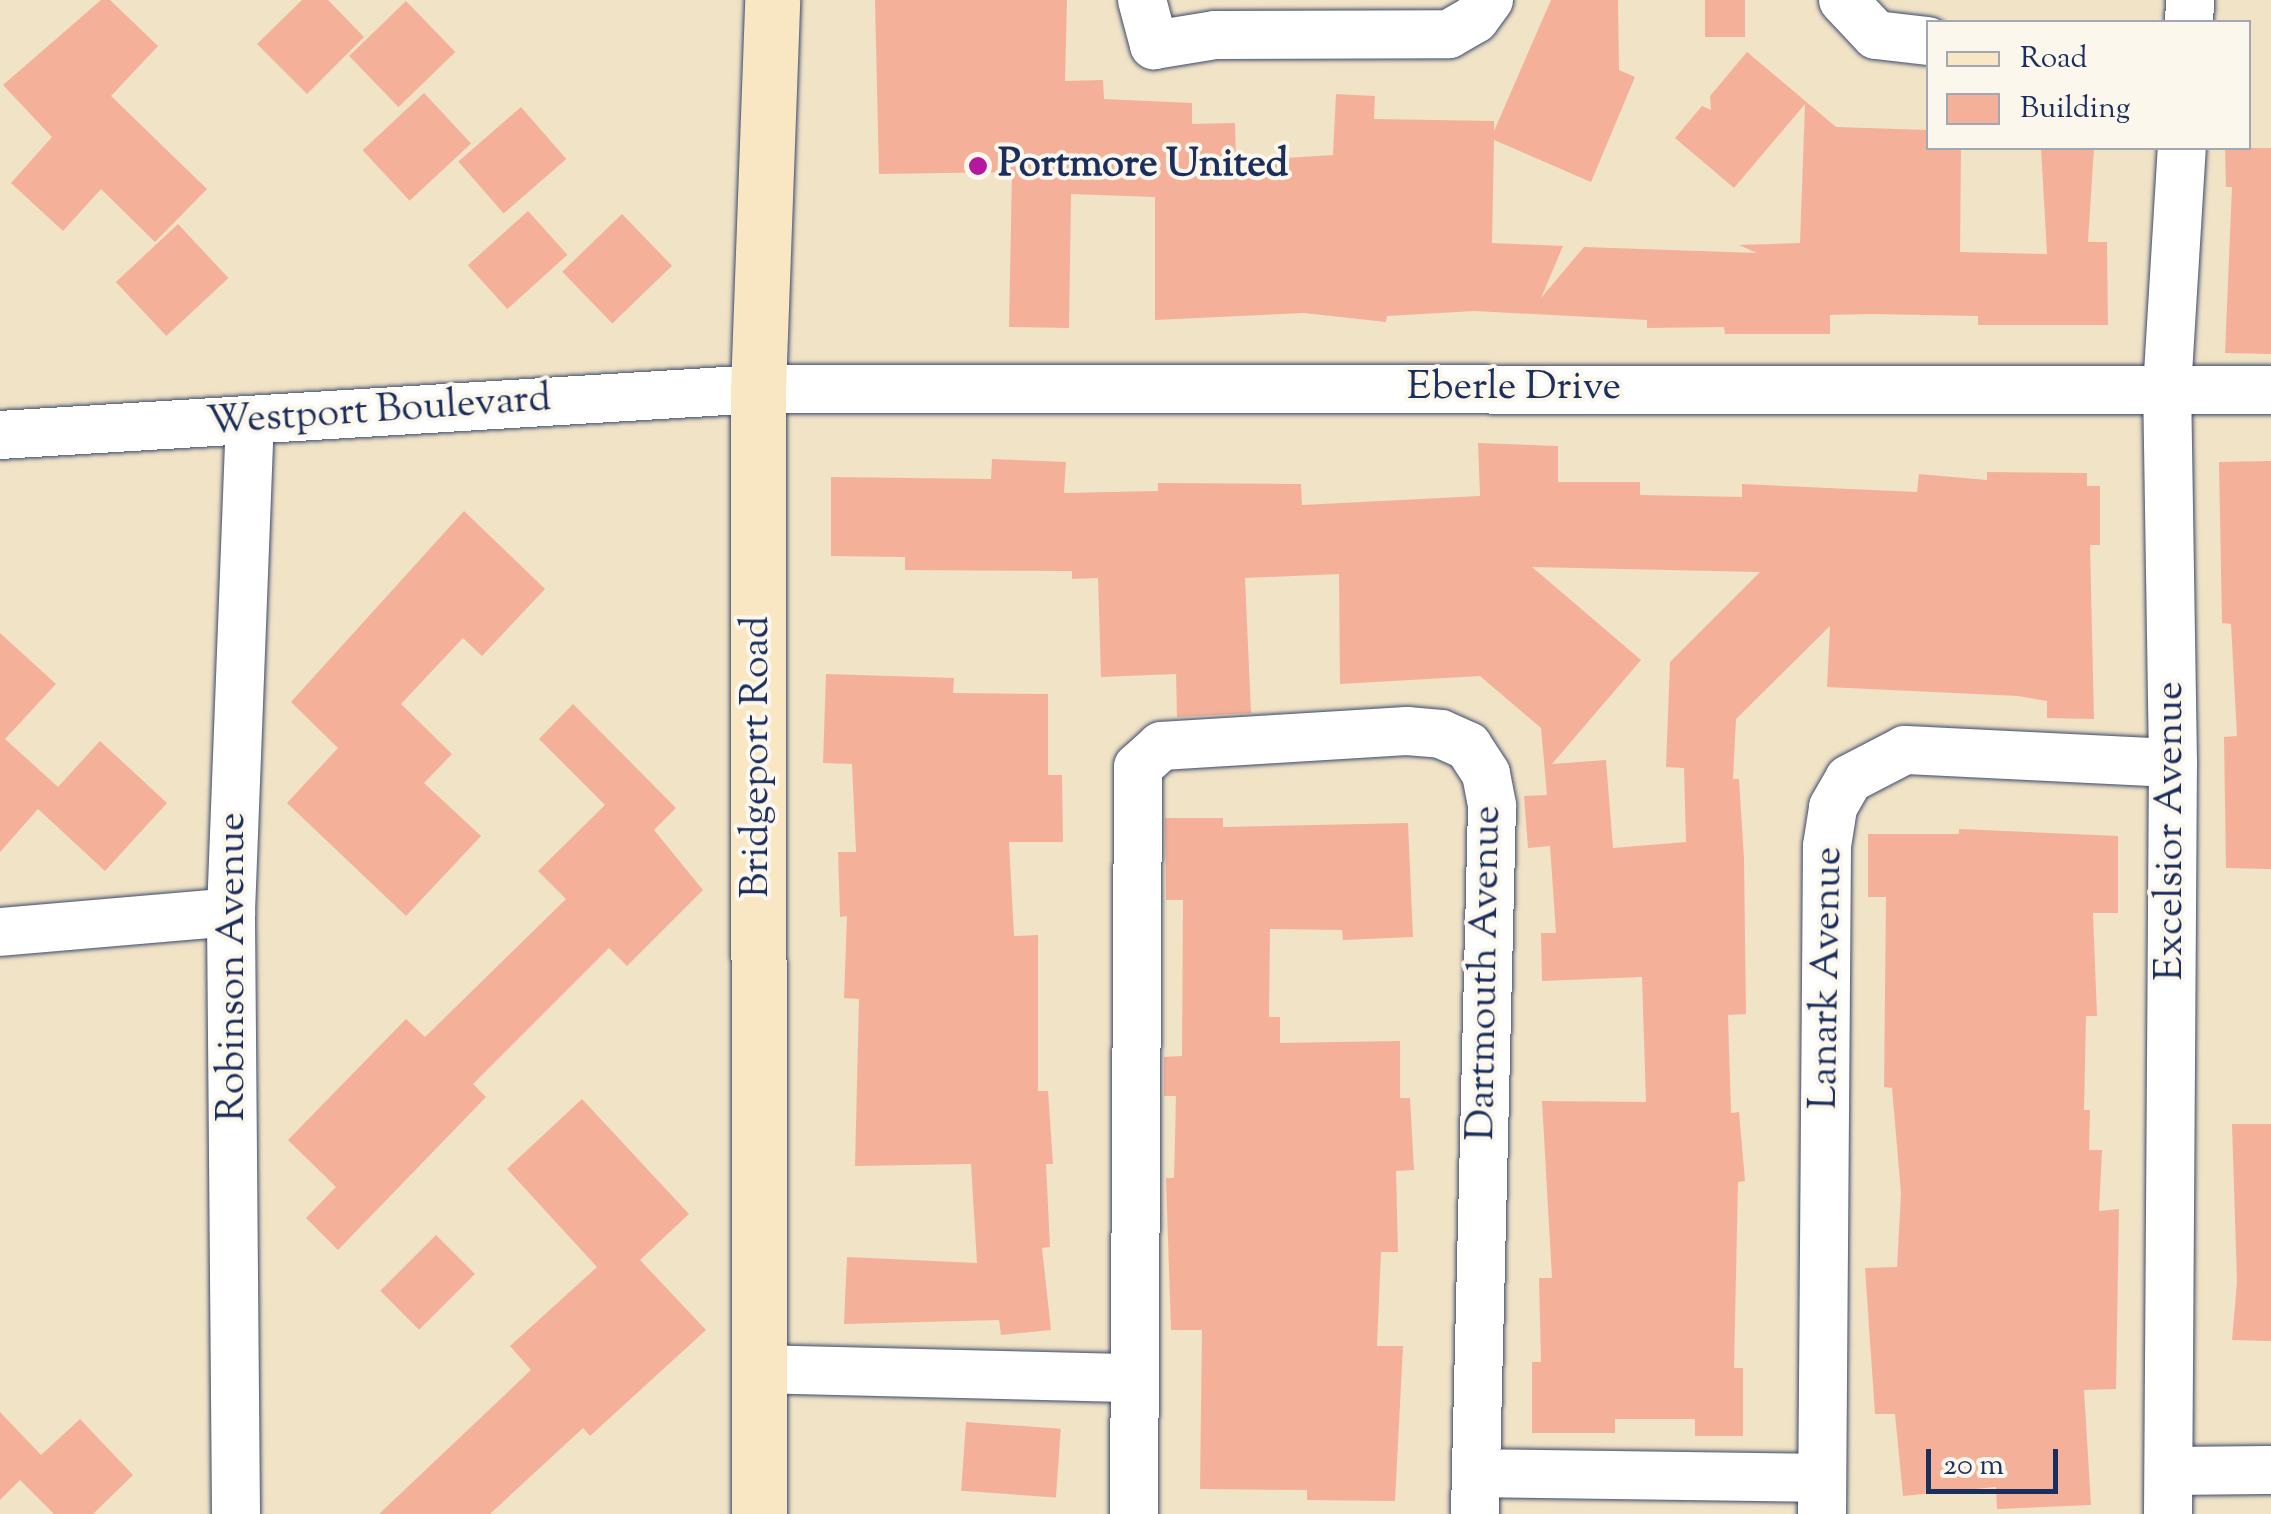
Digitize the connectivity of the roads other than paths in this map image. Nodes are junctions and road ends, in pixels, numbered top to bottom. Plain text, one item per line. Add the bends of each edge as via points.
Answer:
1 (772, 0) edge
2 (1142, 0) edge
3 (1843, 0) edge
4 (1482, 9) edge
5 (1926, 42) edge
6 (2182, 150) edge
7 (758, 388) junction
8 (2167, 390) junction
9 (2271, 390) edge
10 (250, 421) junction
11 (0, 435) edge
12 (2173, 763) junction
13 (230, 912) junction
14 (0, 932) edge
15 (758, 1369) junction
16 (1133, 1378) junction
17 (2271, 1470) edge
18 (2169, 1493) edge
19 (1475, 1494) edge
20 (1822, 1496) edge
21 (236, 1514) edge
22 (758, 1514) edge
23 (1134, 1514) edge

1 - 7 main road, Bridgeport Road
2 - 4 street via 1154,44 1215,36 1448,34
3 - 5 street via 1876,35
6 - 8 street, Excelsior Avenue
7 - 8 street, Eberle Drive
7 - 10 street, Westport Boulevard
7 - 15 main road, Bridgeport Road
8 - 9 street, Eberle Drive
8 - 12 street, Excelsior Avenue
10 - 11 street, Westport Boulevard
10 - 13 street, Robinson Avenue
12 - 18 street, Excelsior Avenue
12 - 20 street, Lanark Avenue via 1905,750 1849,779 1834,808 1828,846
13 - 14 street
13 - 21 street, Robinson Avenue
15 - 16 street
15 - 22 main road, Bridgeport Road
16 - 19 street, Dartmouth Avenue via 1138,767 1162,746 1178,744 1441,734 1468,746 1486,774 1492,806
16 - 23 street, Dartmouth Avenue
17 - 18 street
19 - 20 street

